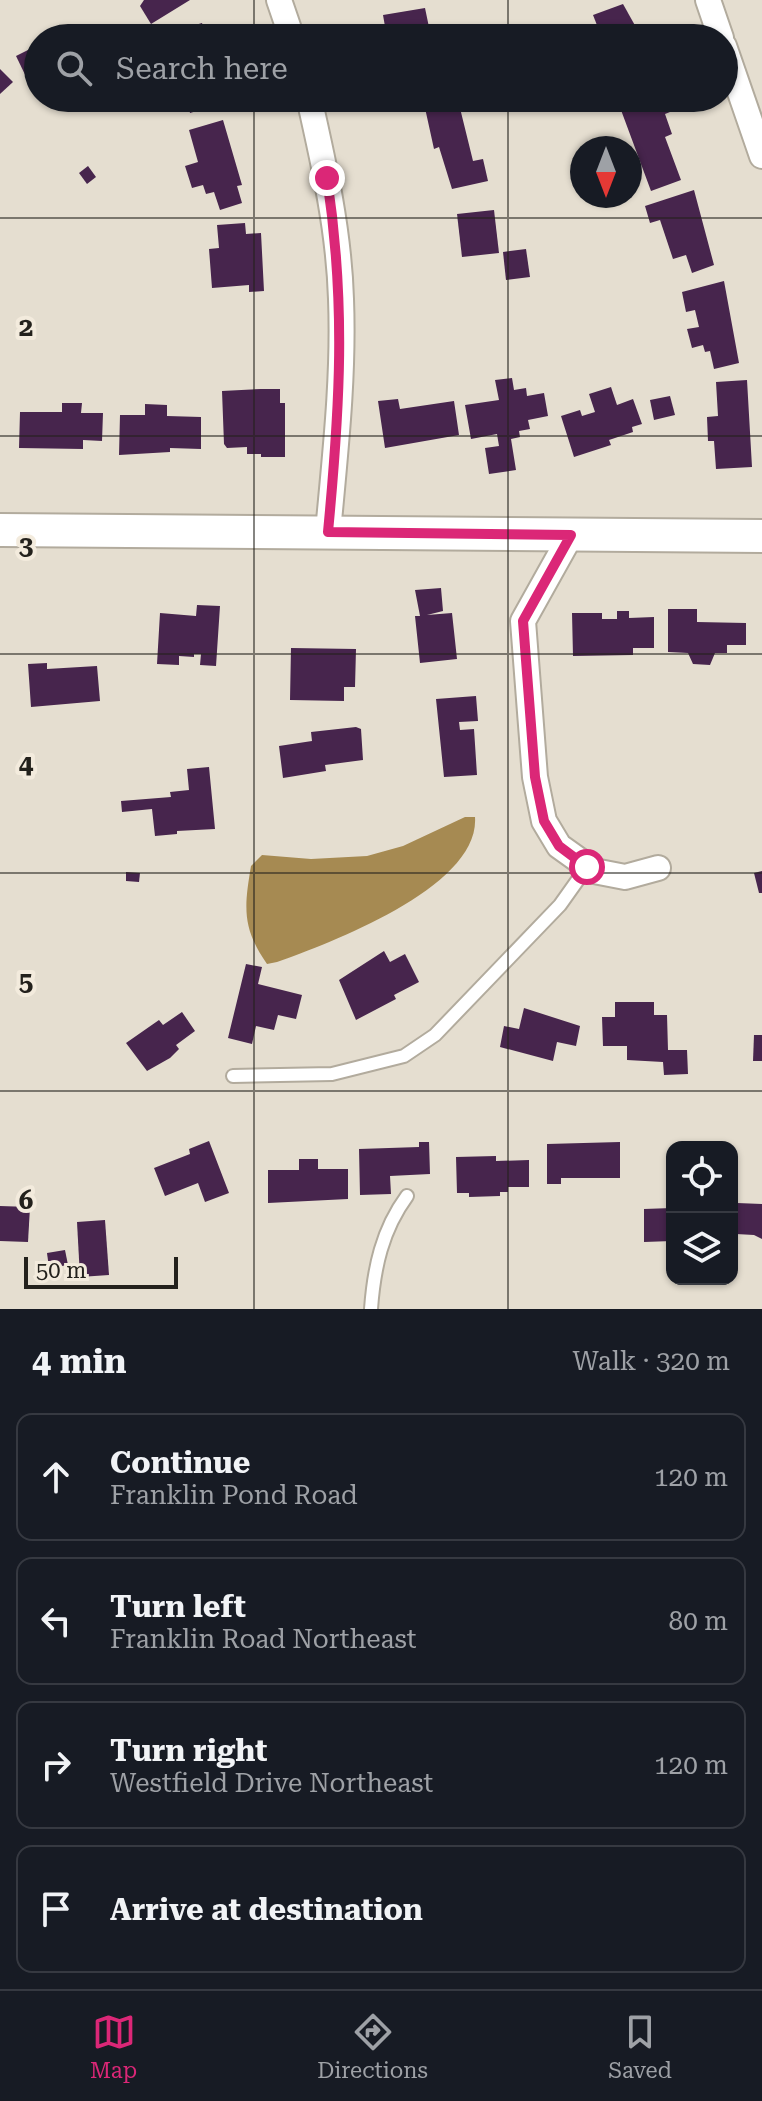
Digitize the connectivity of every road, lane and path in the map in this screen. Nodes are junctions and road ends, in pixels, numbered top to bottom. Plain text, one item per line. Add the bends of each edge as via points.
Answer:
1 (279, 0) edge
2 (708, 0) edge
3 (287, 24) edge
4 (716, 24) edge
5 (738, 87) edge
6 (312, 112) edge
7 (762, 156) edge
8 (0, 530) edge
9 (328, 532) junction
10 (571, 535) junction
11 (762, 536) edge
12 (587, 867) junction
13 (658, 868) dead end
14 (233, 1076) dead end
15 (407, 1196) dead end
16 (371, 1309) edge

1 - 3 street
2 - 4 street
5 - 7 street
6 - 9 street via 327,178 341,296
8 - 9 street
9 - 10 street
10 - 11 street
10 - 12 street via 523,621 535,777 544,821 559,846
12 - 13 street via 625,877
12 - 14 lane via 560,905 435,1035 404,1056 332,1074
15 - 16 lane via 379,1249

